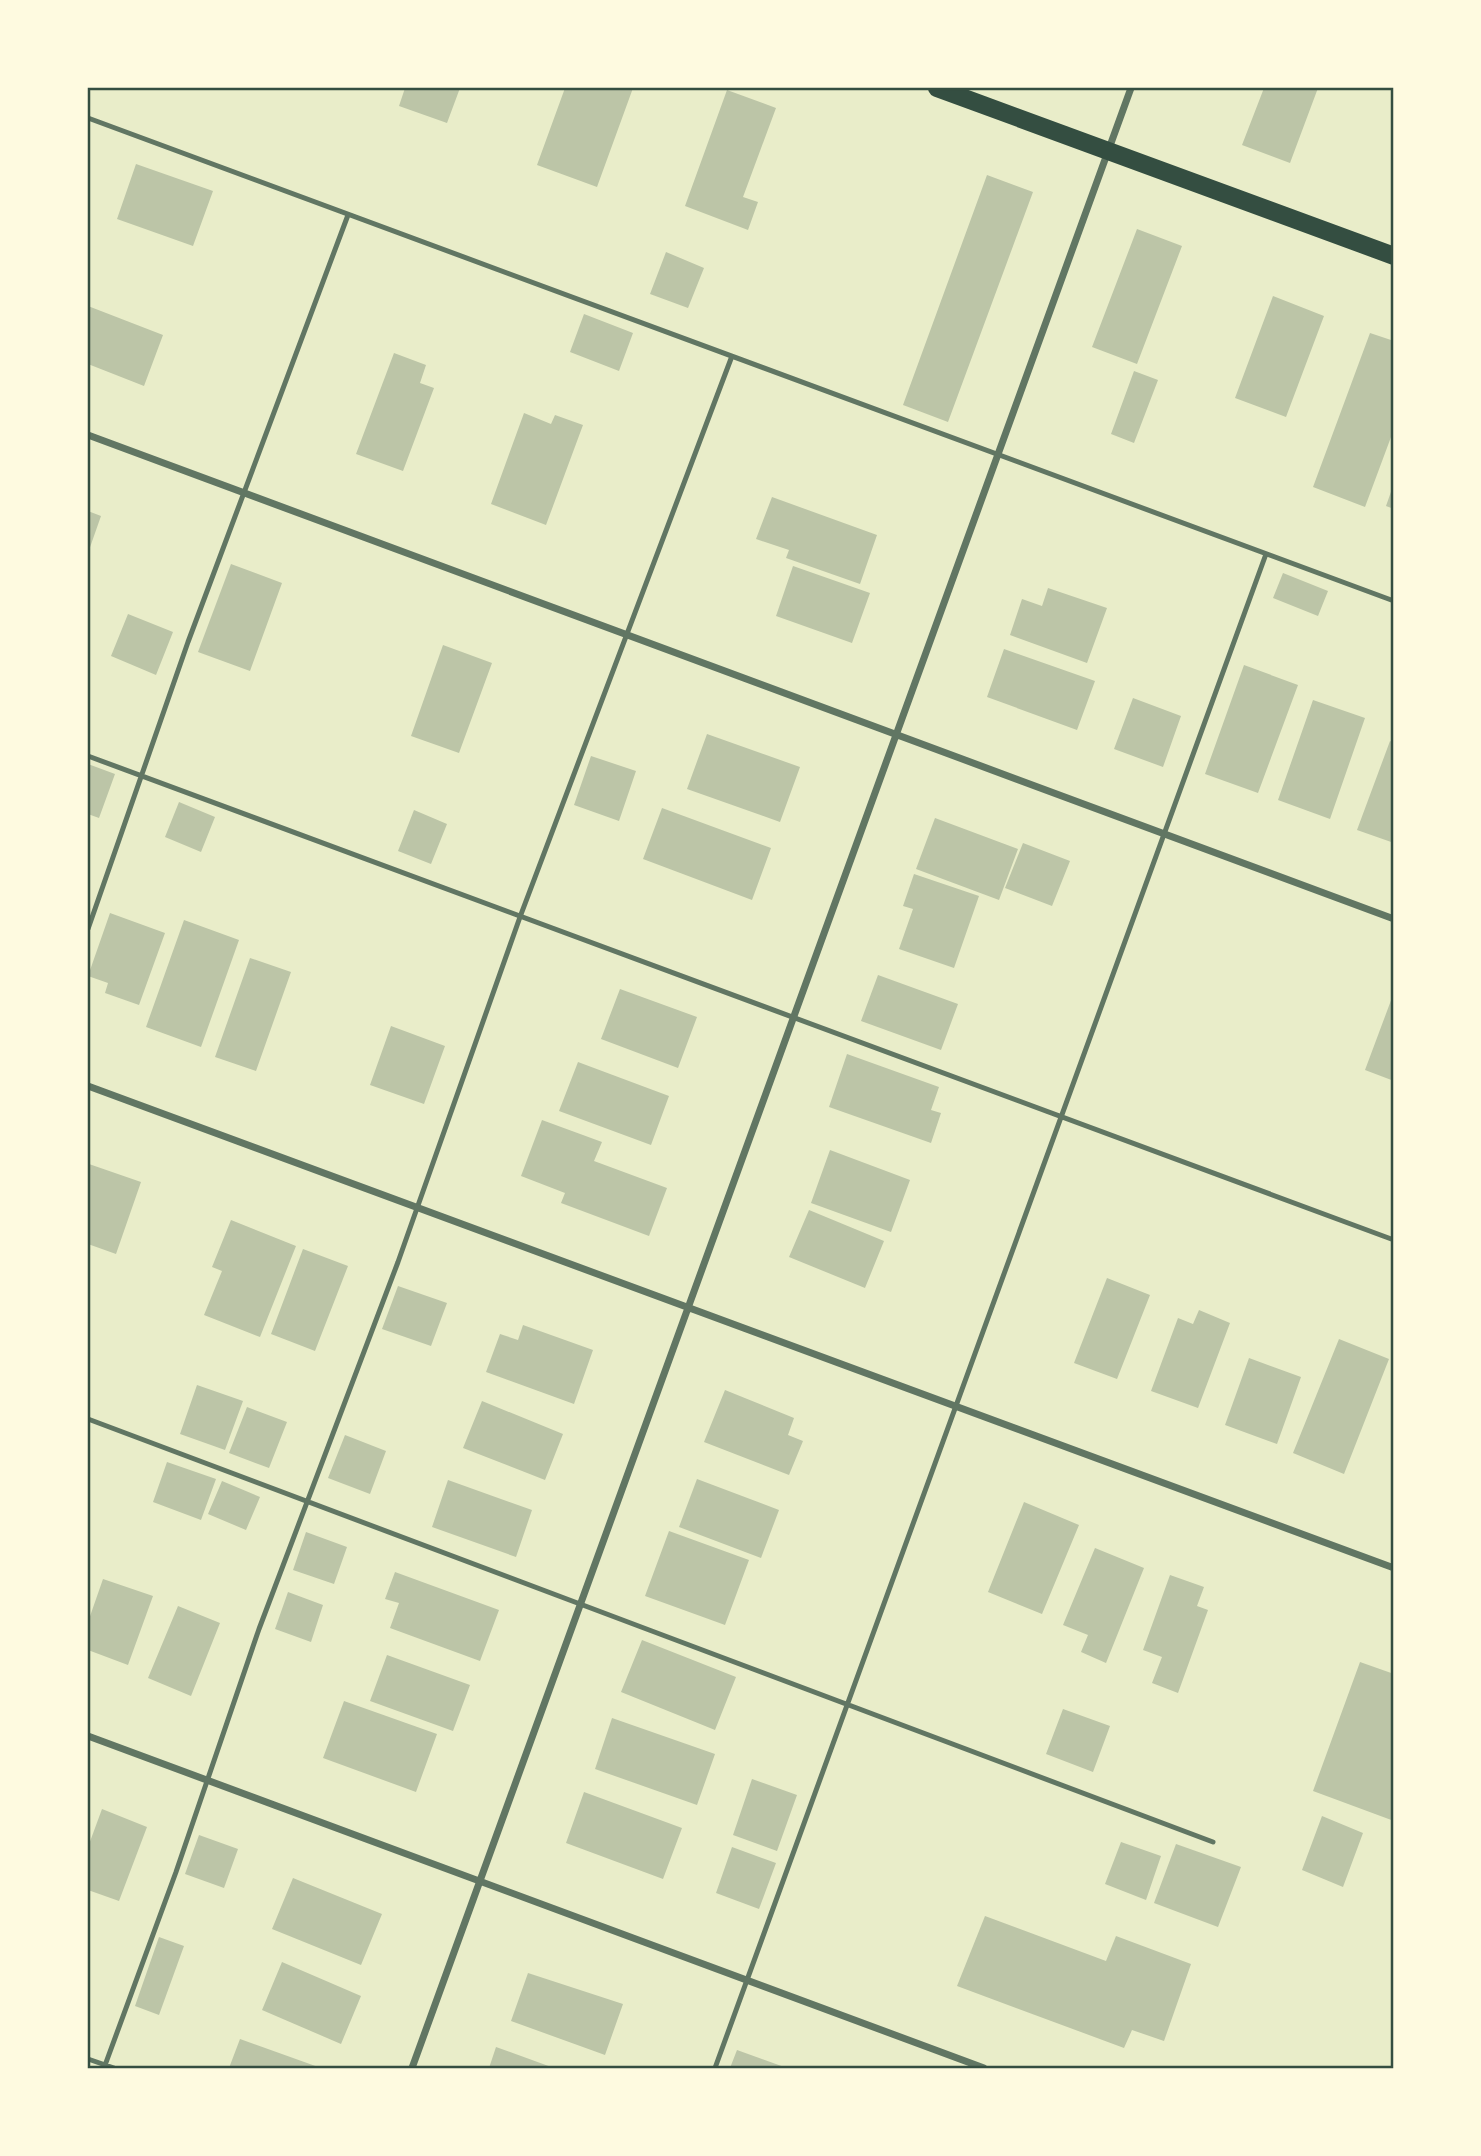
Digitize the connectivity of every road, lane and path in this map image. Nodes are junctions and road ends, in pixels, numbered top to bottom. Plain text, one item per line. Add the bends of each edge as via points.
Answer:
1 (937, 88) edge
2 (1131, 88) edge
3 (88, 118) edge
4 (1109, 151) junction
5 (348, 215) junction
6 (1394, 256) edge
7 (732, 356) junction
8 (88, 435) edge
9 (998, 455) junction
10 (245, 494) junction
11 (1266, 554) junction
12 (1394, 601) edge
13 (629, 636) junction
14 (896, 735) junction
15 (88, 756) edge
16 (141, 776) junction
17 (1164, 834) junction
18 (520, 917) junction
19 (1394, 919) edge
20 (88, 929) edge
21 (794, 1018) junction
22 (88, 1086) edge
23 (1061, 1117) junction
24 (415, 1208) junction
25 (1394, 1240) edge
26 (688, 1309) junction
27 (955, 1408) junction
28 (88, 1419) edge
29 (309, 1504) junction
30 (1394, 1568) edge
31 (580, 1605) junction
32 (848, 1702) junction
33 (88, 1736) edge
34 (207, 1781) junction
35 (1213, 1842) dead end
36 (480, 1882) junction
37 (747, 1981) junction
38 (88, 2059) edge
39 (104, 2067) edge
40 (114, 2068) edge
41 (412, 2068) edge
42 (715, 2068) edge
43 (984, 2068) edge

1 - 4 main road
2 - 4 street
3 - 5 lane
4 - 6 main road
4 - 9 street
5 - 7 lane
5 - 10 lane
7 - 9 lane
7 - 13 lane
8 - 10 street
9 - 11 lane
9 - 14 street
10 - 13 street
10 - 16 lane
11 - 12 lane
11 - 17 lane
13 - 14 street
13 - 18 lane
14 - 17 street
14 - 21 street
15 - 16 lane
16 - 18 lane
16 - 20 lane
17 - 19 street
17 - 23 lane
18 - 21 lane
18 - 24 lane
21 - 23 lane
21 - 26 street
22 - 24 street
23 - 25 lane
23 - 27 lane
24 - 26 street
24 - 29 lane
26 - 27 street
26 - 31 street
27 - 30 street
27 - 32 lane
28 - 29 lane
29 - 31 lane
29 - 34 lane via 259,1629
31 - 32 lane
31 - 36 street
32 - 35 lane
32 - 37 lane
33 - 34 street
34 - 36 street
34 - 39 lane
36 - 37 street
36 - 41 street
37 - 42 lane
37 - 43 street
38 - 39 lane
39 - 40 lane

